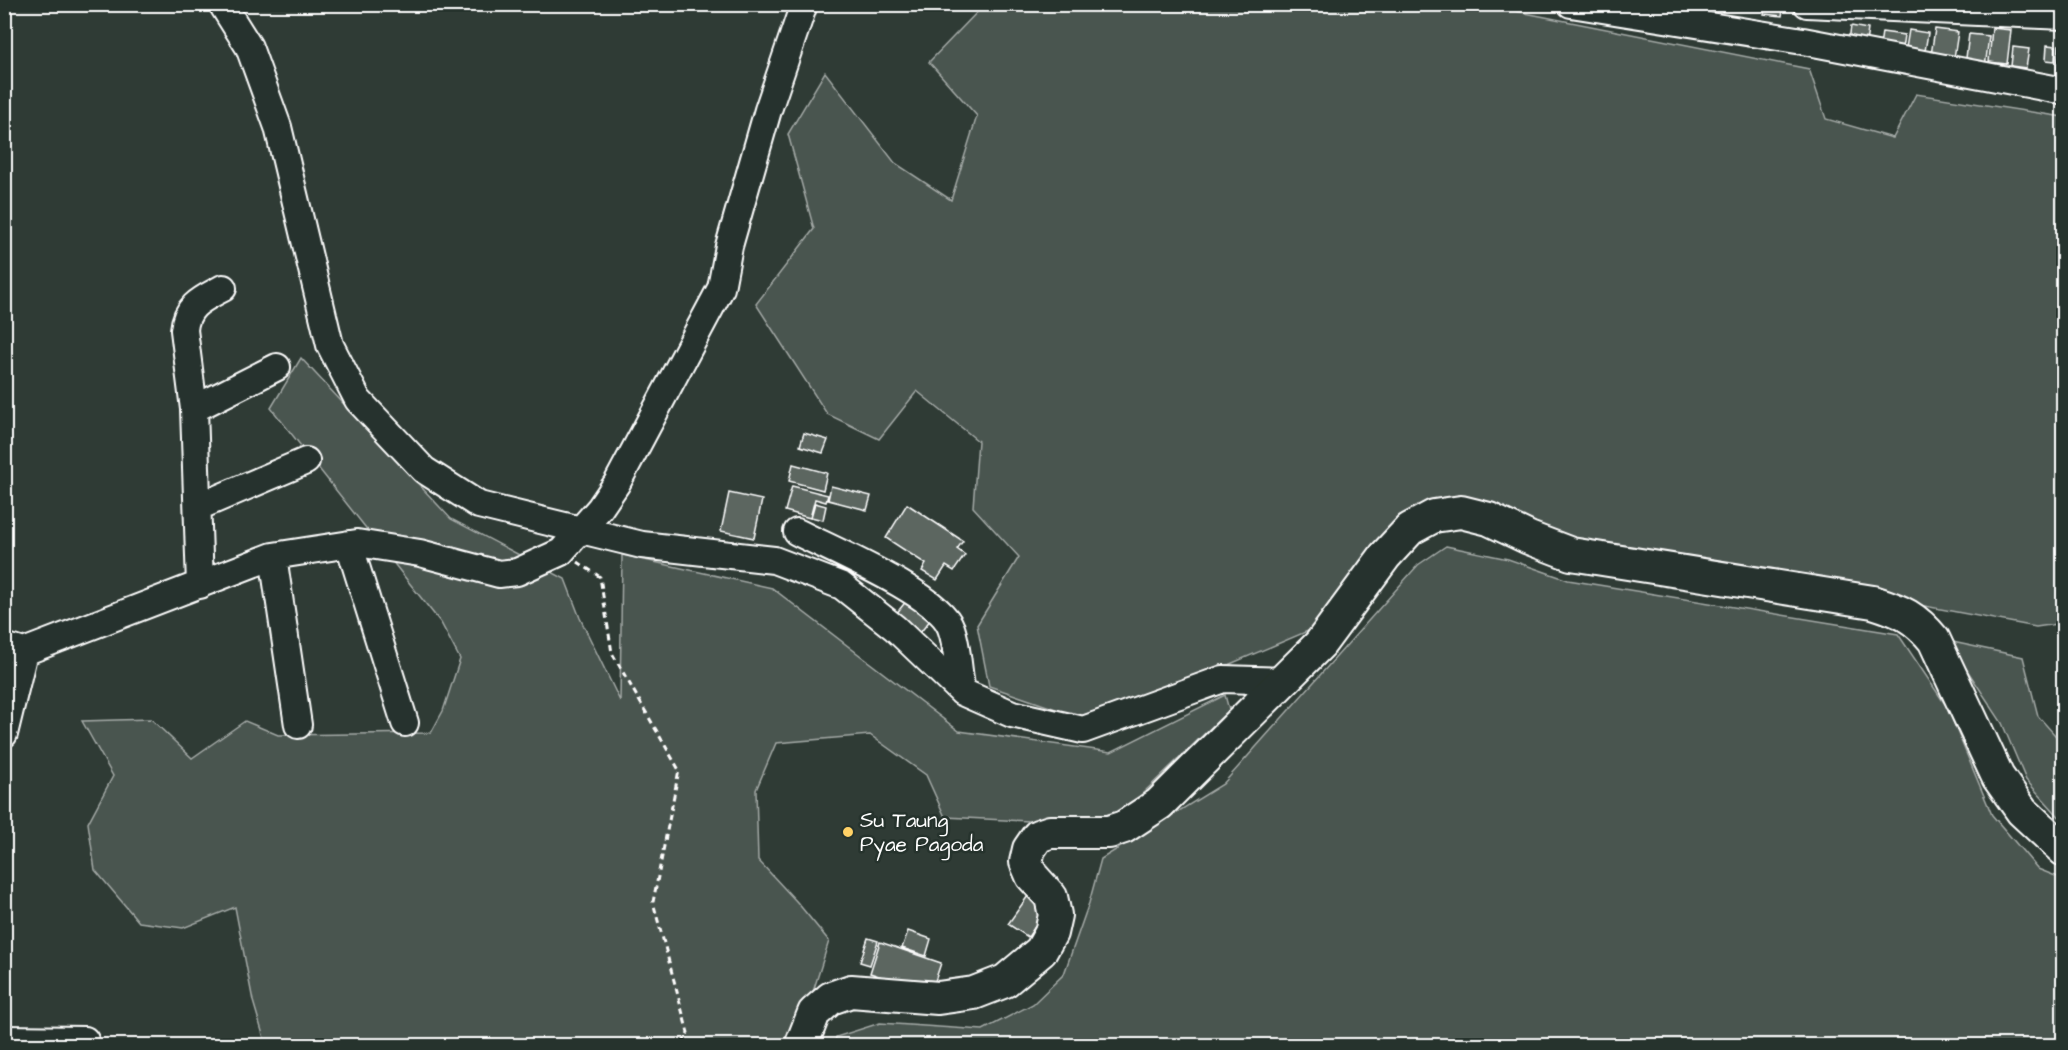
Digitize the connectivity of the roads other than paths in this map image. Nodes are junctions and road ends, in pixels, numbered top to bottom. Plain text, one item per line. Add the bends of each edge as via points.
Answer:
1 (222, 4) edge
2 (804, 4) edge
3 (1571, 4) edge
4 (1806, 4) edge
5 (2064, 16) edge
6 (1803, 41) junction
7 (2064, 91) edge
8 (223, 288) dead end
9 (277, 367) dead end
10 (194, 409) junction
11 (306, 461) dead end
12 (198, 507) junction
13 (578, 530) junction
14 (797, 532) dead end
15 (350, 544) junction
16 (273, 556) junction
17 (200, 585) junction
18 (14, 649) edge
19 (1284, 681) junction
20 (962, 692) junction
21 (405, 723) dead end
22 (298, 725) dead end
23 (4, 734) edge
24 (2064, 850) edge
25 (4, 1039) edge
26 (85, 1040) dead end
27 (801, 1046) edge

1 - 13 street via 249,47 278,128 330,345 358,400 424,470 479,505
2 - 13 street via 768,110 720,288 617,483
3 - 6 street
4 - 5 street
4 - 6 street
6 - 7 street
8 - 10 street via 195,303 185,317
9 - 10 street
10 - 12 street
11 - 12 street
12 - 17 street
13 - 15 street via 561,552 517,572 498,574 420,553
13 - 20 street via 642,545 774,560 842,586 895,628
14 - 20 street via 876,570 941,611 951,628
15 - 16 street
15 - 21 street
16 - 17 street
16 - 22 street
17 - 18 street
18 - 23 street
19 - 20 street via 1223,679 1083,730 1012,714
19 - 24 main road via 1320,644 1384,556 1410,529 1434,516 1461,512 1489,519 1571,554 1873,602 1919,621 1934,640 1998,777 2022,811
19 - 27 main road via 1159,804 1124,827 1109,832 1050,832 1038,836 1026,862 1032,876 1051,897 1055,915 1051,933 1041,951 1005,981 974,993 938,998 851,991 831,998 814,1013
25 - 26 street

